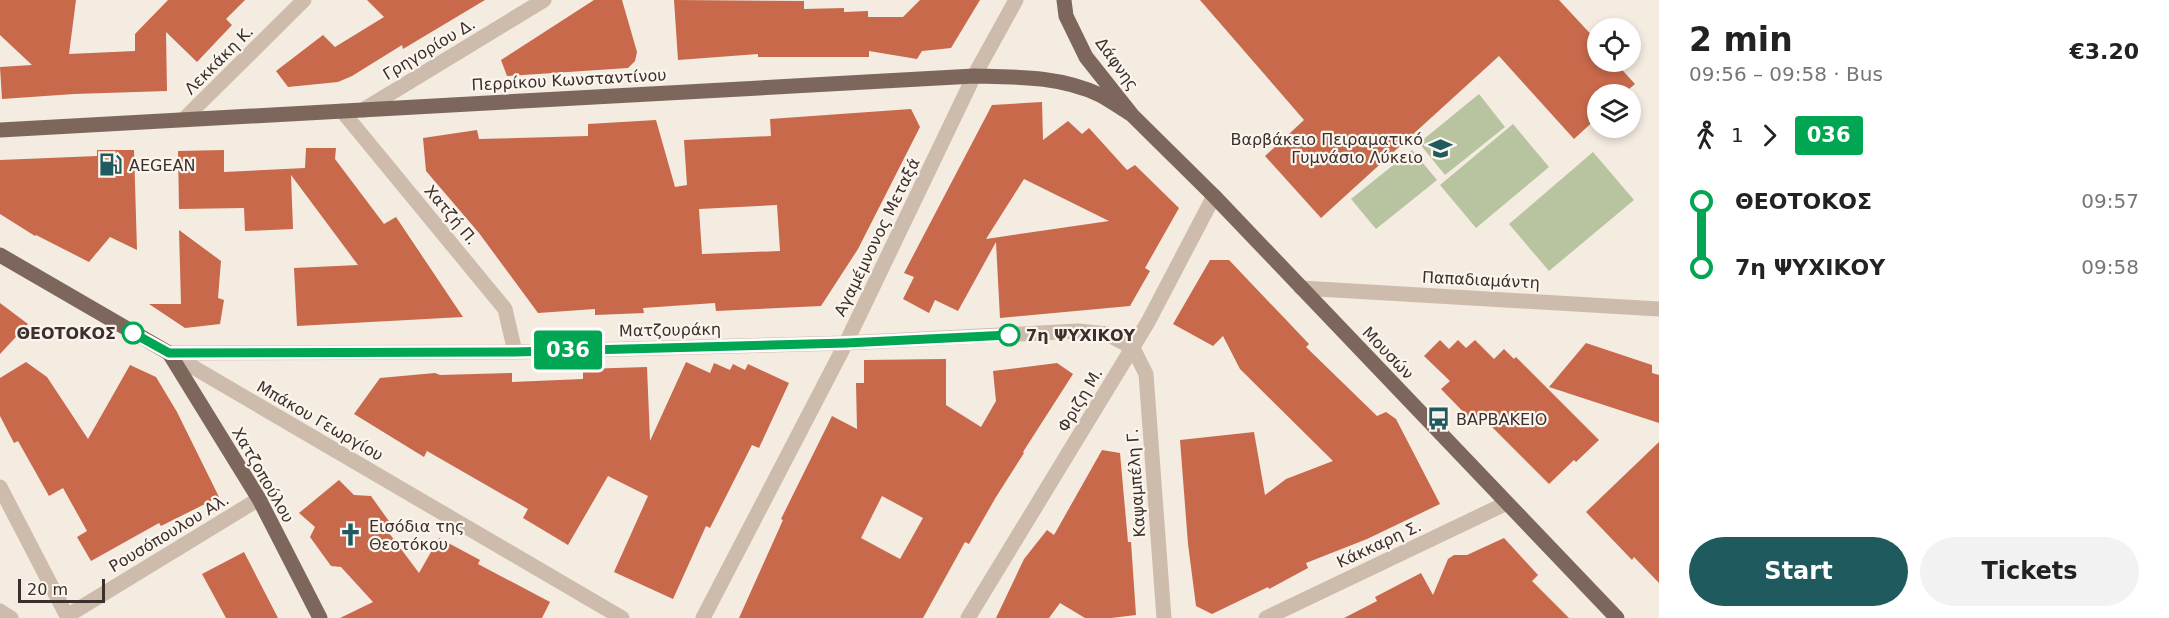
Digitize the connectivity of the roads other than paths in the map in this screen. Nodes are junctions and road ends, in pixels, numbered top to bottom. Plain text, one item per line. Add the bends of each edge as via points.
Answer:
1 (304, 0) edge
2 (544, 0) edge
3 (1016, 0) edge
4 (1064, 0) edge
5 (974, 76) junction
6 (363, 110) junction
7 (342, 111) junction
8 (1132, 115) junction
9 (184, 119) junction
10 (0, 130) edge
11 (1214, 196) junction
12 (0, 255) edge
13 (1302, 288) junction
14 (1659, 309) edge
15 (846, 343) junction
16 (1133, 348) junction
17 (515, 352) junction
18 (169, 353) junction
19 (0, 487) edge
20 (259, 499) junction
21 (1507, 503) junction
22 (0, 611) edge
23 (68, 617) edge
24 (11, 618) edge
25 (320, 618) edge
26 (622, 618) edge
27 (703, 618) edge
28 (968, 618) edge
29 (1164, 618) edge
30 (1266, 618) edge
31 (1617, 618) edge

1 - 9 street, Λεκκάκη Κ.
2 - 6 street, Γρηγορίου Δ.
3 - 5 street, Αγαμέμνονος Μεταξά
4 - 8 main road, Δάφνης via 1066,16 1086,57
5 - 6 main road, Περρίκου Κωνσταντίνου
5 - 8 main road, Περρίκου Κωνσταντίνου via 1044,78 1071,84 1100,95
5 - 15 street, Αγαμέμνονος Μεταξά
6 - 7 main road, Περρίκου Κωνσταντίνου
7 - 9 main road, Περρίκου Κωνσταντίνου
7 - 17 street, Χατζή Π. via 506,309
8 - 11 main road, Μουσών
9 - 10 main road, Περρίκου Κωνσταντίνου
11 - 13 main road, Μουσών
11 - 16 street, Φριζη Μ.
12 - 18 main road, Μπάκου Γεωργίου
13 - 14 street, Παπαδιαμάντη
13 - 21 main road, Μουσών
15 - 16 street, Ματζουράκη via 1078,332 1107,334
15 - 17 street, Ματζουράκη
15 - 27 street, Αγαμέμνονος Μεταξά
16 - 28 street, Φριζη Μ.
16 - 29 street, Καψαμπέλη Γ. via 1146,374
17 - 18 street, Ματζουράκη
18 - 20 main road, Χατζοπούλου
18 - 26 street, Μπάκου Γεωργίου
19 - 23 street
20 - 23 street, Ρουσόπουλου Αλ.
20 - 25 main road, Χατζοπούλου
21 - 30 street, Κάκκαρη Σ.
21 - 31 main road, Μουσών
22 - 24 street

